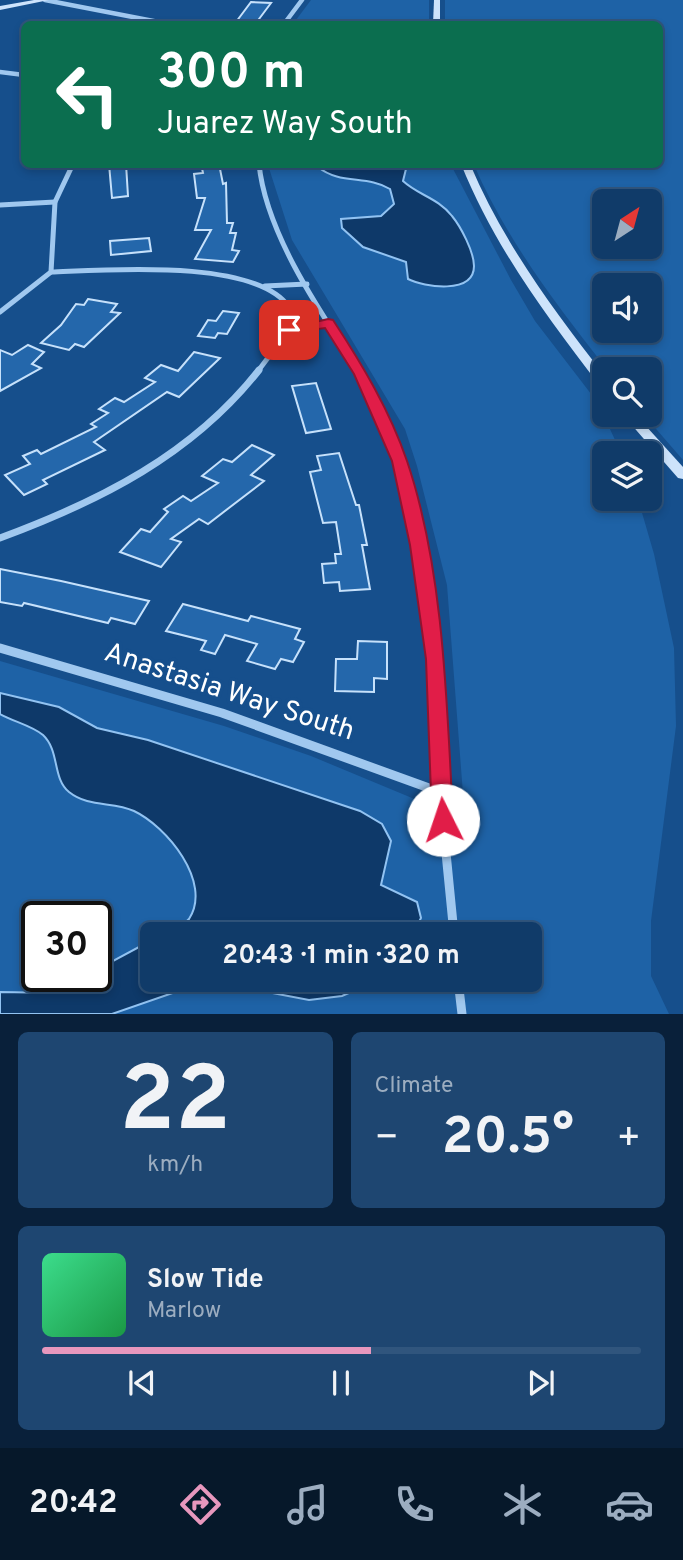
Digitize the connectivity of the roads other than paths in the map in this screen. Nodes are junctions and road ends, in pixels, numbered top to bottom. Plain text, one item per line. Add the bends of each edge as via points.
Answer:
1 (46, 0) edge
2 (302, 0) edge
3 (437, 0) edge
4 (0, 8) edge
5 (154, 21) edge
6 (286, 21) edge
7 (437, 21) edge
8 (0, 72) edge
9 (21, 75) edge
10 (71, 168) edge
11 (259, 168) edge
12 (467, 168) edge
13 (55, 202) junction
14 (0, 205) edge
15 (51, 272) junction
16 (307, 284) junction
17 (261, 286) junction
18 (0, 312) edge
19 (328, 323) junction
20 (289, 330) junction
21 (592, 367) edge
22 (640, 427) edge
23 (683, 475) edge
24 (0, 538) edge
25 (0, 648) edge
26 (440, 792) junction
27 (453, 922) edge
28 (459, 992) edge
29 (462, 1014) edge

1 - 4 street
1 - 5 street
2 - 6 street
3 - 7 street
8 - 9 street
10 - 13 street
11 - 16 street via 282,238
12 - 21 street via 485,209 536,292
13 - 14 street
13 - 15 street
15 - 17 street via 182,272
15 - 18 street
16 - 17 street
16 - 19 street
17 - 20 street via 278,293 291,309
19 - 20 street
19 - 26 street via 361,374 400,461 419,545 435,659
20 - 24 street via 252,380 194,437 105,494
22 - 23 street
25 - 26 street, Anastasia Way South via 176,696
26 - 27 street
28 - 29 street

